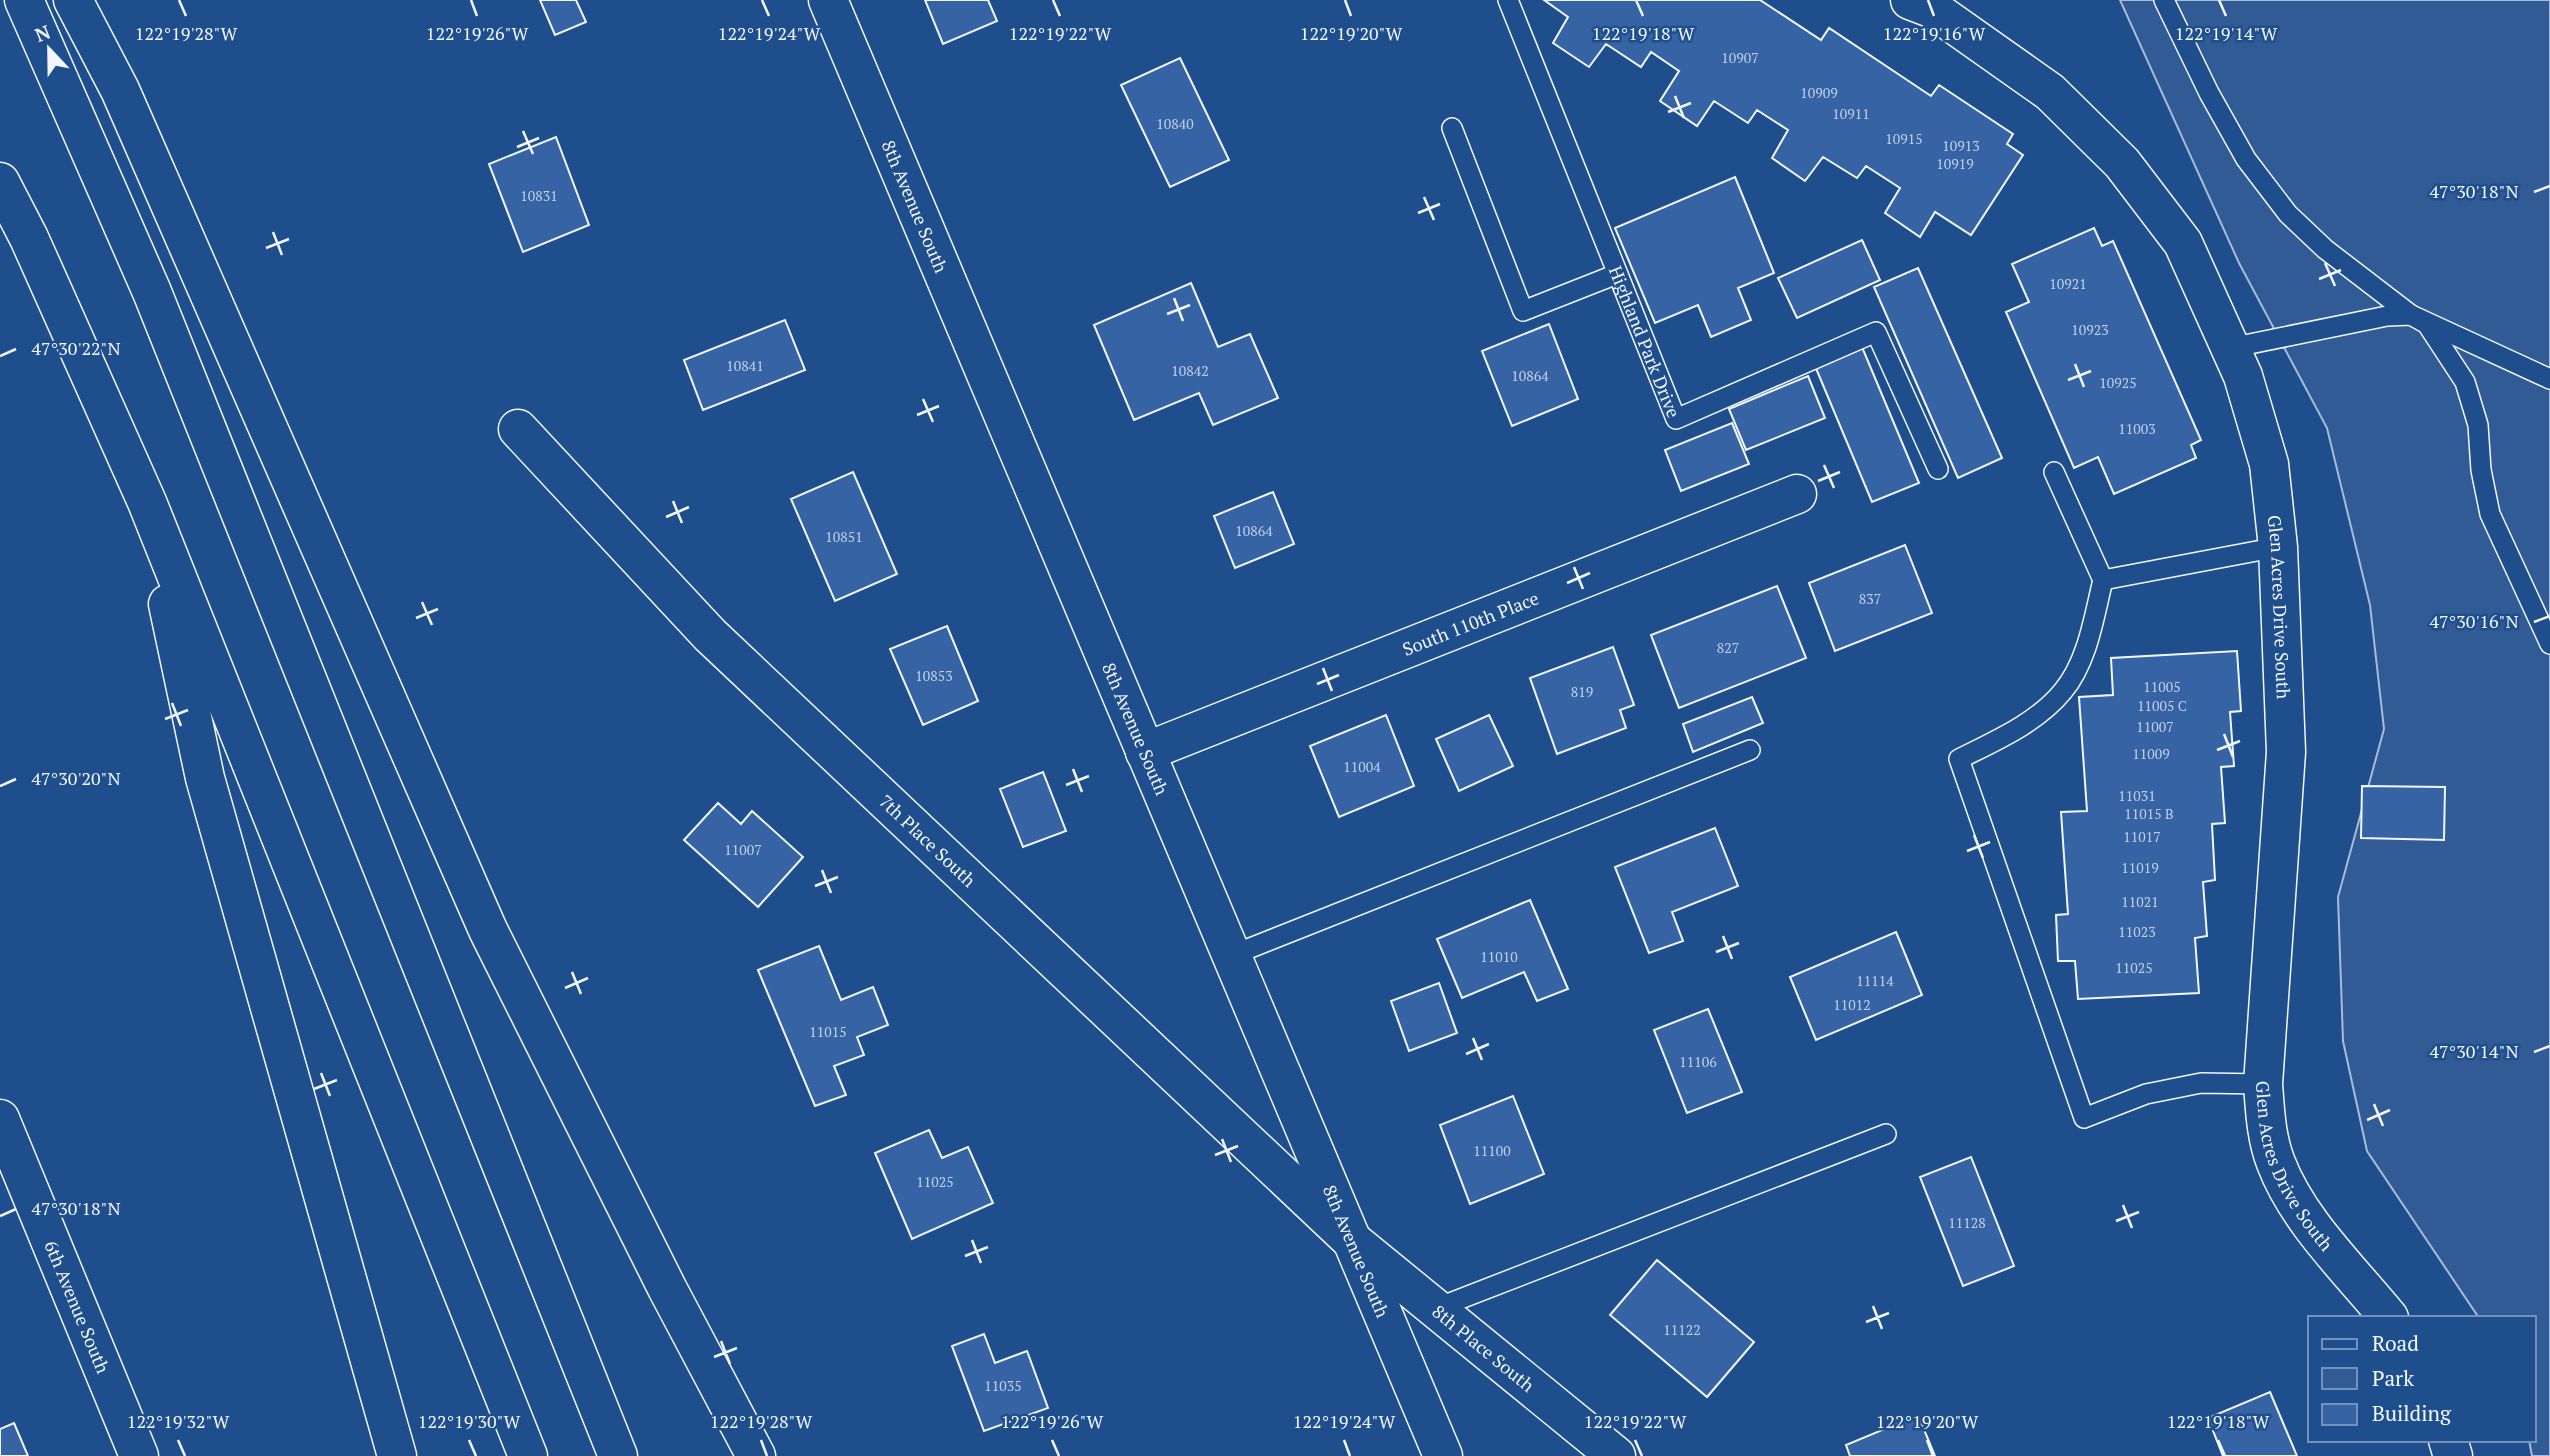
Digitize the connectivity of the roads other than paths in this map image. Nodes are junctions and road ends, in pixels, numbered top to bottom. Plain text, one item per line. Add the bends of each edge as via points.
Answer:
1 (24, 0) edge
2 (73, 0) edge
3 (828, 0) edge
4 (1508, 0) edge
5 (1910, 0) edge
6 (2164, 0) edge
7 (1452, 128) dead end
8 (0, 182) edge
9 (1617, 274) junction
10 (2411, 315) junction
11 (2230, 348) junction
12 (2550, 379) edge
13 (518, 429) dead end
14 (1938, 468) dead end
15 (2054, 472) dead end
16 (1797, 494) dead end
17 (147, 502) junction
18 (2278, 547) junction
19 (2103, 580) junction
20 (2550, 644) edge
21 (1750, 750) dead end
22 (1145, 752) junction
23 (1230, 956) junction
24 (2263, 1084) junction
25 (0, 1119) edge
26 (1886, 1134) dead end
27 (1349, 1238) junction
28 (1437, 1308) junction
29 (2387, 1316) edge
30 (139, 1456) edge
31 (397, 1456) edge
32 (528, 1456) edge
33 (618, 1456) edge
34 (756, 1456) edge
35 (1443, 1456) edge
36 (1616, 1456) edge

1 - 33 main road via 152,292
2 - 34 main road via 120,90 488,930
3 - 22 main road, 8th Avenue South
4 - 9 lane, Highland Park Drive
5 - 11 main road, Glen Acres Drive South via 1931,8 2050,92 2122,163 2183,243
6 - 10 lane via 2246,159 2288,214
7 - 9 lane via 1523,311
8 - 17 main road
9 - 14 lane, Highland Park Drive via 1676,419 1876,332
10 - 11 lane
10 - 12 lane
10 - 20 lane via 2427,324 2465,382 2477,425 2490,514
11 - 18 main road, Glen Acres Drive South via 2269,464
13 - 27 main road, 7th Place South via 710,635
15 - 19 lane
16 - 22 main road, South 110th Place
17 - 31 main road via 205,778
17 - 32 main road
18 - 19 lane
18 - 24 main road, Glen Acres Drive South via 2286,752
19 - 24 lane via 2085,649 2063,691 2019,728 1959,759 2084,1118 2146,1094 2201,1083
21 - 23 lane
22 - 23 main road, 8th Avenue South
23 - 27 main road, 8th Avenue South
24 - 29 main road, Glen Acres Drive South via 2274,1161 2288,1192
25 - 30 main road, 6th Avenue South
26 - 28 lane
27 - 28 main road, 8th Place South
27 - 35 main road, 8th Avenue South
28 - 36 main road, 8th Place South

